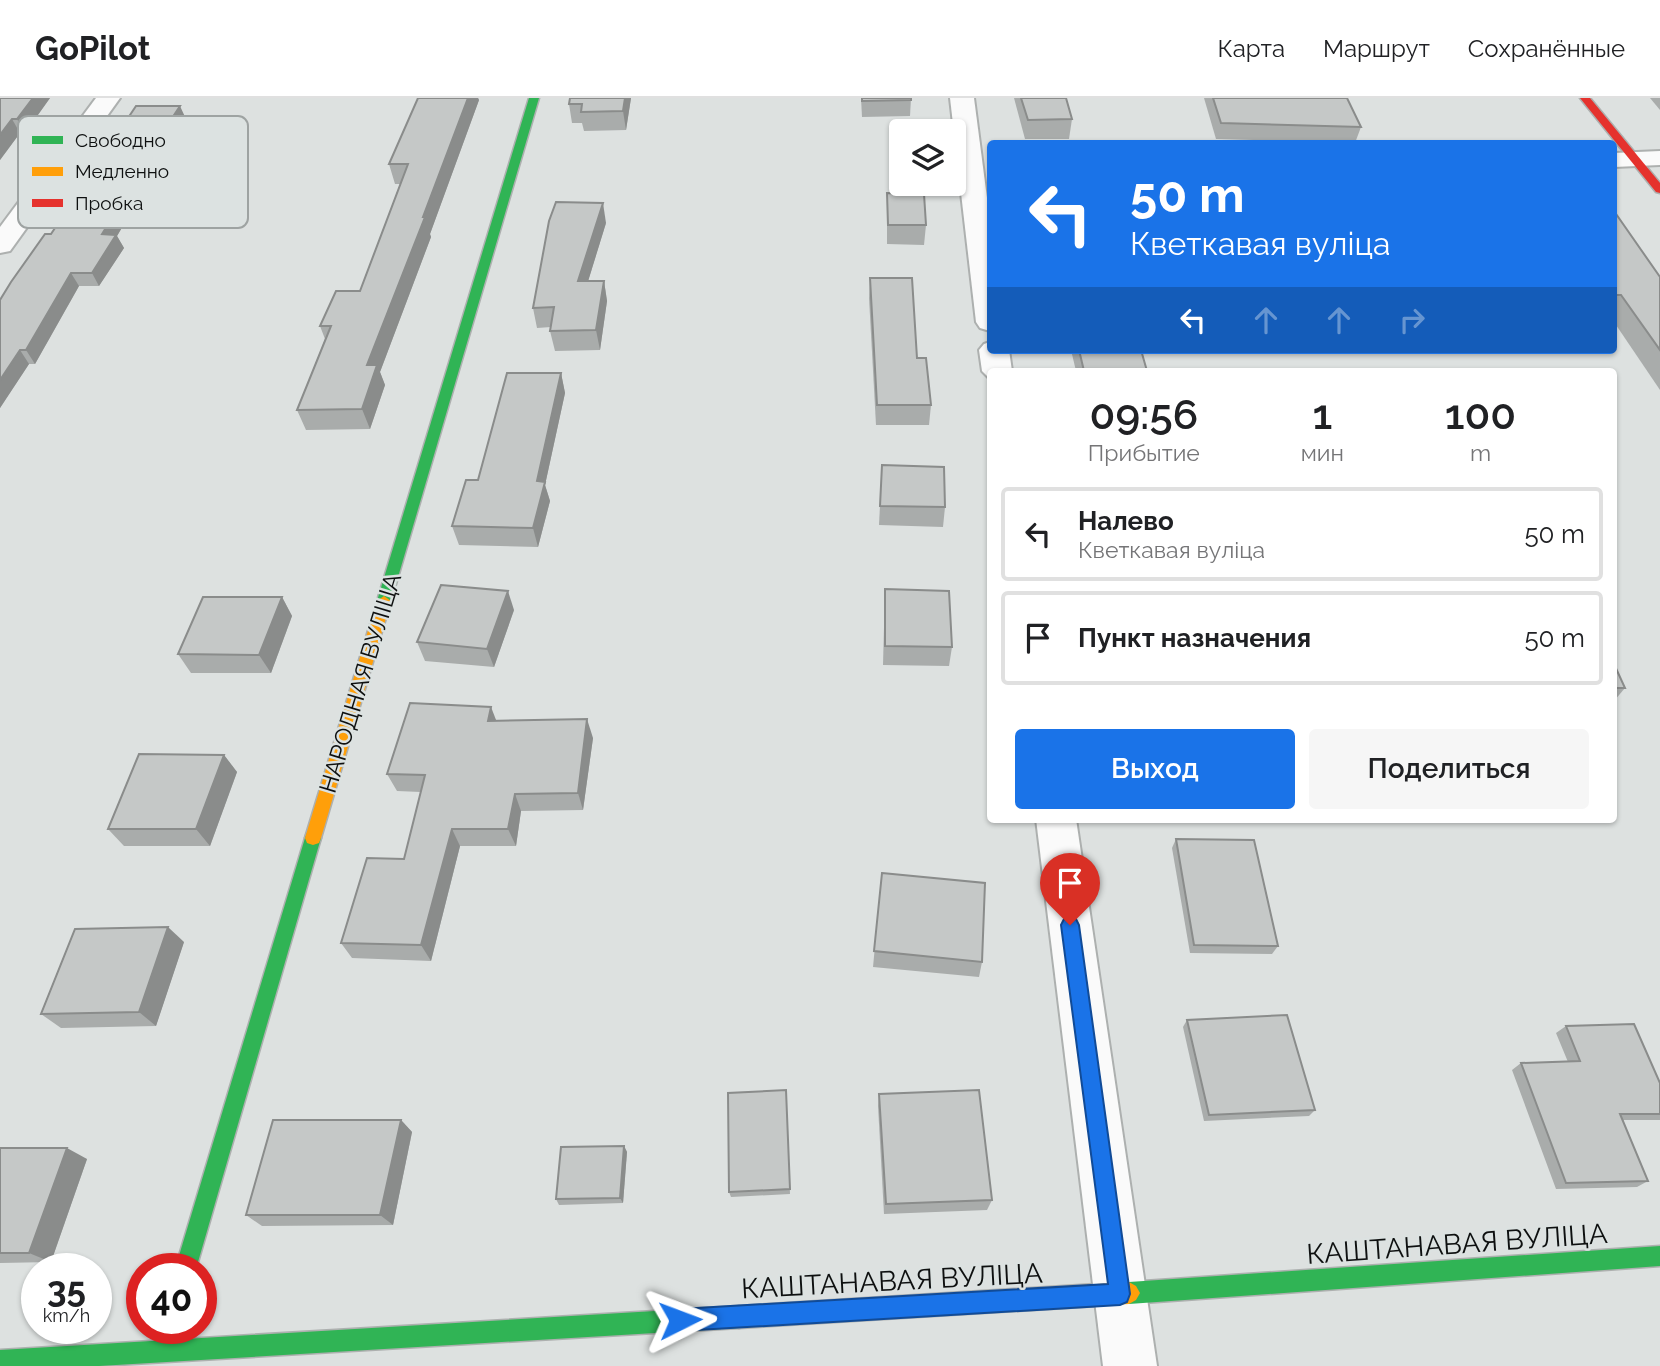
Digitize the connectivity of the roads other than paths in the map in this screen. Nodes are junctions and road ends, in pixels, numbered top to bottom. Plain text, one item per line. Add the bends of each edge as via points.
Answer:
1 (108, 98) edge
2 (534, 98) edge
3 (962, 98) edge
4 (1585, 98) edge
5 (95, 116) edge
6 (1637, 159) edge
7 (981, 172) edge
8 (1660, 190) edge
9 (18, 220) edge
10 (0, 245) edge
11 (987, 272) edge
12 (1057, 823) edge
13 (190, 1253) edge
14 (1660, 1256) edge
15 (1120, 1294) junction
16 (160, 1348) edge
17 (0, 1361) edge
18 (1130, 1366) edge

1 - 5 street
2 - 13 street, НАРОДНАЯ ВУЛІЦА
3 - 7 street
4 - 6 street
6 - 8 street
7 - 11 street
9 - 10 street
12 - 15 street
14 - 15 street, КАШТАНАВАЯ ВУЛІЦА
15 - 16 street, КАШТАНАВАЯ ВУЛІЦА
15 - 18 street
16 - 17 street, КАШТАНАВАЯ ВУЛІЦА

